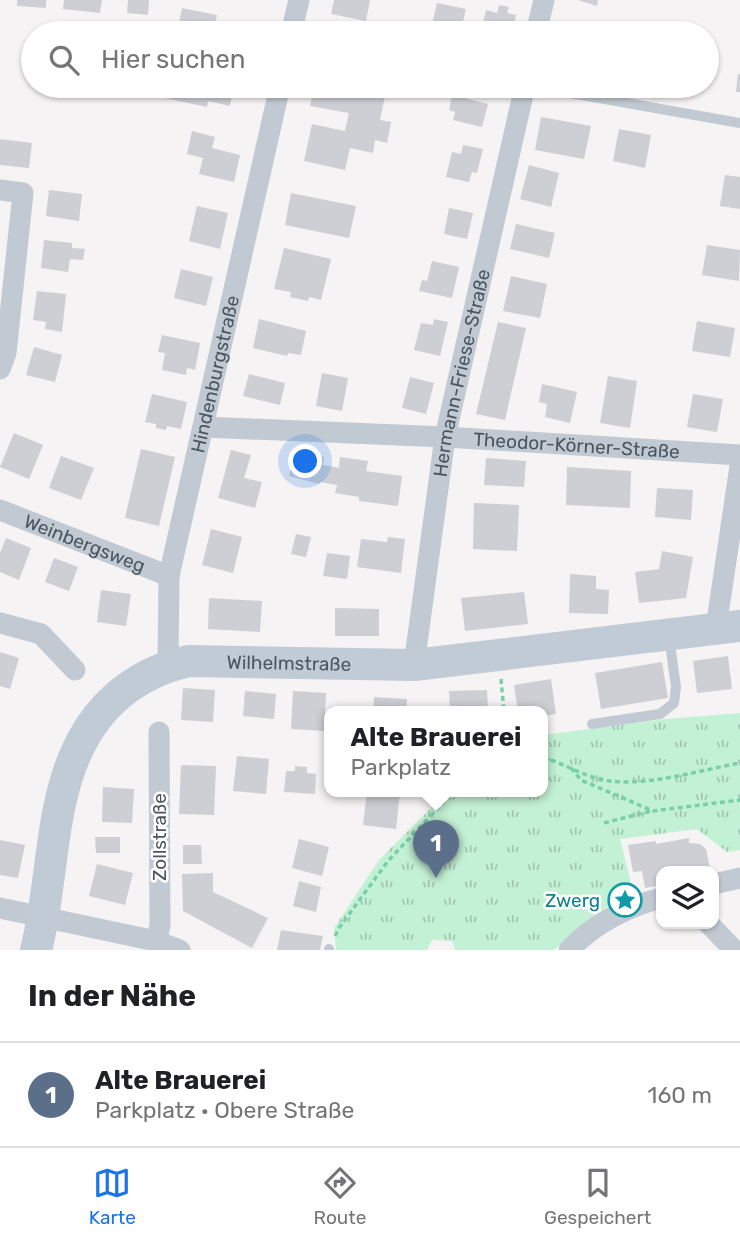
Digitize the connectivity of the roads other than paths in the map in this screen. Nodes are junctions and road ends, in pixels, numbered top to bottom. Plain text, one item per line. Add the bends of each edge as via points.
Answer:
1 (299, 0) edge
2 (544, 0) edge
3 (294, 21) edge
4 (539, 21) edge
5 (277, 98) edge
6 (522, 98) edge
7 (599, 98) edge
8 (740, 123) edge
9 (0, 190) edge
10 (0, 369) edge
11 (202, 427) junction
12 (445, 437) junction
13 (740, 454) edge
14 (740, 466) edge
15 (0, 510) edge
16 (169, 576) junction
17 (0, 623) edge
18 (728, 627) edge
19 (668, 635) junction
20 (169, 665) junction
21 (414, 665) junction
22 (75, 670) dead end
23 (592, 724) dead end
24 (159, 732) dead end
25 (740, 878) edge
26 (719, 883) edge
27 (656, 899) edge
28 (0, 908) edge
29 (43, 916) junction
30 (714, 929) edge
31 (156, 941) junction
32 (36, 950) edge
33 (180, 950) edge
34 (569, 950) edge
35 (734, 950) edge

1 - 3 street
2 - 4 street
5 - 11 street, Hindenburgstraße
6 - 12 street, Hermann-Friese-Straße
7 - 8 lane
9 - 10 street via 23,193 6,353
11 - 12 street, Theodor-Körner-Straße
11 - 16 street, Hindenburgstraße
12 - 13 street, Theodor-Körner-Straße
12 - 21 street, Hermann-Friese-Straße
14 - 18 street
15 - 16 street, Weinbergsweg
16 - 20 street, Hindenburgstraße
17 - 22 street via 41,634
18 - 19 street, Wilhelmstraße
19 - 21 street, Wilhelmstraße
19 - 23 lane via 674,703 660,714
20 - 21 street, Wilhelmstraße via 190,661
20 - 29 street, Wilhelmstraße via 130,684 101,711 76,748 63,787
24 - 31 street, Zollstraße via 160,926
25 - 26 street
27 - 34 street via 635,905 584,934
28 - 29 street
29 - 31 street
29 - 32 street, Wilhelmstraße
30 - 35 street
31 - 33 street

